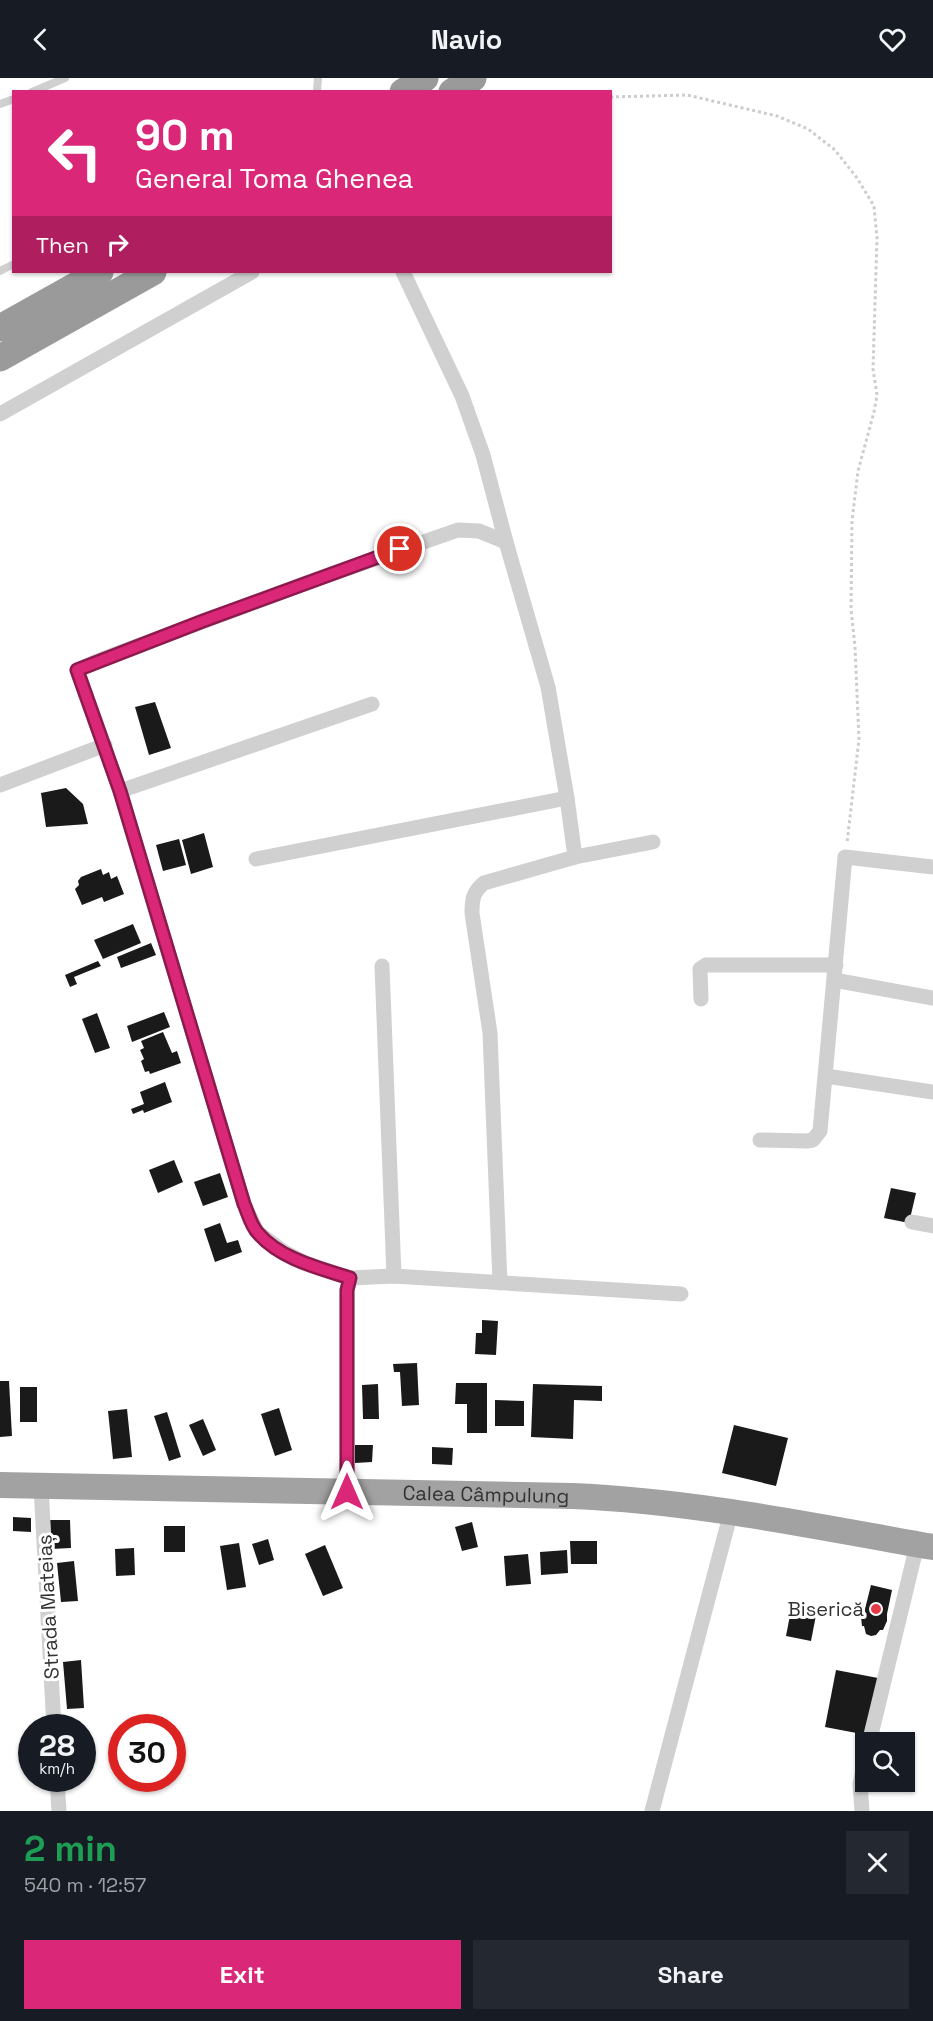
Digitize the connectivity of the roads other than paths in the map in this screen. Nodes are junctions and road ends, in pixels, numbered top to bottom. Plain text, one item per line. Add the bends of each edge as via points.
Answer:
1 (66, 78) edge
2 (424, 78) edge
3 (473, 78) edge
4 (37, 90) edge
5 (406, 90) edge
6 (455, 90) edge
7 (98, 273) edge
8 (151, 273) edge
9 (250, 273) edge
10 (403, 273) edge
11 (0, 328) edge
12 (0, 358) edge
13 (0, 414) edge
14 (506, 542) junction
15 (372, 704) dead end
16 (105, 745) junction
17 (0, 785) edge
18 (120, 791) junction
19 (567, 798) junction
20 (653, 842) dead end
21 (575, 857) junction
22 (256, 859) dead end
23 (933, 867) edge
24 (382, 966) dead end
25 (835, 972) junction
26 (933, 998) edge
27 (701, 999) dead end
28 (826, 1076) junction
29 (933, 1092) edge
30 (760, 1140) dead end
31 (912, 1222) dead end
32 (933, 1226) edge
33 (394, 1276) junction
34 (350, 1278) junction
35 (500, 1283) junction
36 (681, 1294) dead end
37 (0, 1485) edge
38 (41, 1486) junction
39 (347, 1492) junction
40 (732, 1512) junction
41 (925, 1546) edge
42 (53, 1714) edge
43 (872, 1732) edge
44 (58, 1792) edge
45 (861, 1792) edge
46 (59, 1811) edge
47 (652, 1811) edge
48 (862, 1811) edge

1 - 4 lane
2 - 5 highway
3 - 6 highway
7 - 11 highway
8 - 12 highway
9 - 13 street
10 - 14 street via 462,396 483,455
14 - 16 street via 478,531 458,530 77,670
14 - 19 street via 548,687
15 - 18 street
16 - 17 street
16 - 18 street
18 - 34 street via 244,1204 256,1232 305,1263
19 - 21 street
19 - 22 street
20 - 21 street
21 - 35 street via 484,883 472,897 490,1033
23 - 25 street via 845,857
24 - 33 street
25 - 26 street
25 - 27 street via 706,965 700,969
25 - 28 street
28 - 29 street
28 - 30 street via 821,1123 813,1140
31 - 32 street
33 - 34 street
33 - 35 street
34 - 39 street
35 - 36 street
37 - 38 highway, Calea Câmpulung
38 - 39 highway, Calea Câmpulung
38 - 42 street, Strada Mateiaș
39 - 40 highway, Calea Câmpulung via 612,1498
40 - 41 highway, Calea Câmpulung
40 - 47 street
41 - 43 street
44 - 46 street
45 - 48 street

